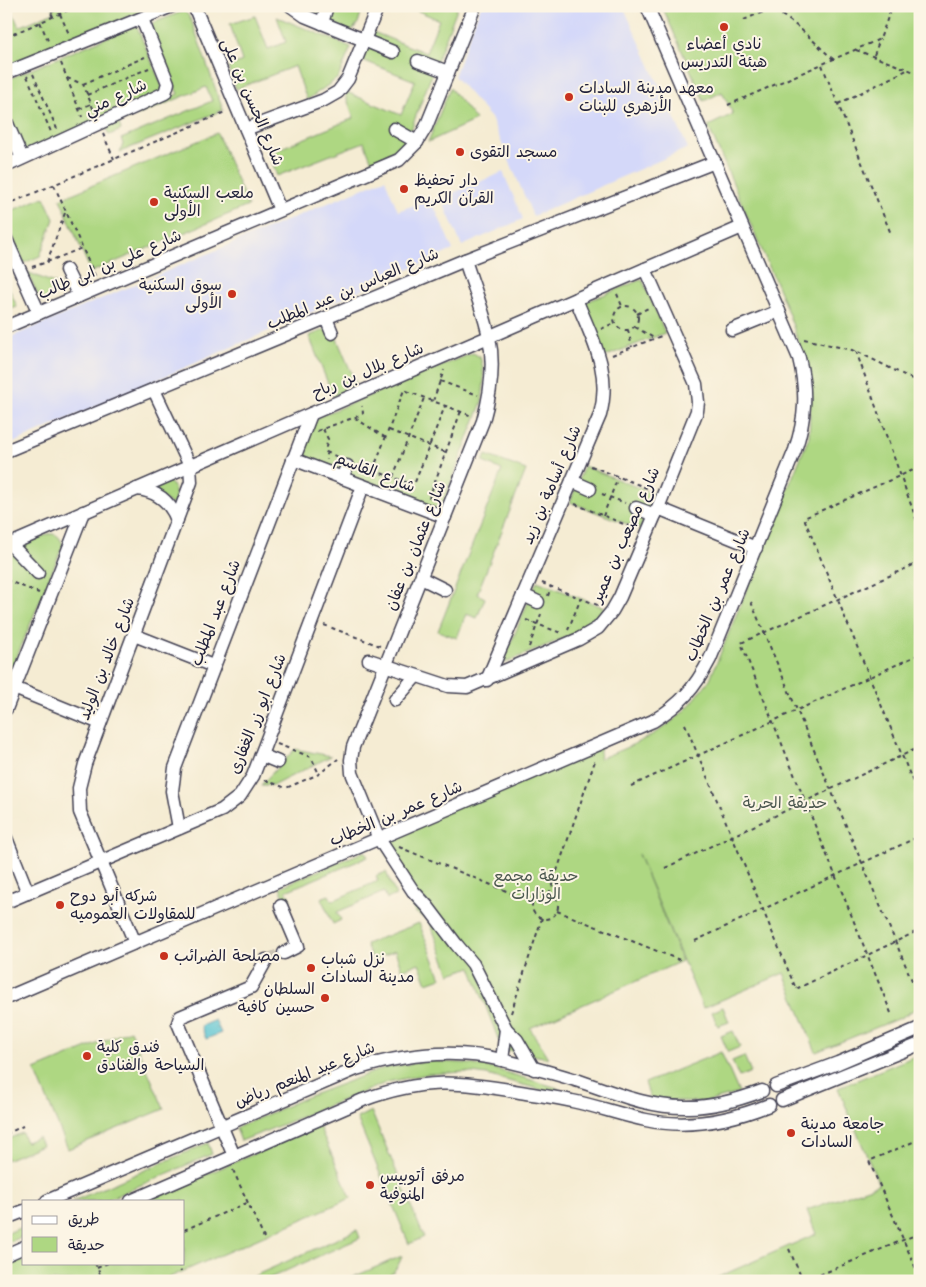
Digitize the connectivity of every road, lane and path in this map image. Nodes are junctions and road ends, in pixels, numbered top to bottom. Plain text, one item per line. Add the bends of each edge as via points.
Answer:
1 (48, 6) edge
2 (65, 6) edge
3 (78, 6) edge
4 (172, 6) edge
5 (194, 6) edge
6 (291, 6) edge
7 (327, 6) edge
8 (378, 6) edge
9 (475, 6) edge
10 (647, 6) edge
11 (892, 6) edge
12 (74, 7) edge
13 (6, 11) edge
14 (51, 12) junction
15 (60, 14) junction
16 (53, 17) junction
17 (142, 18) junction
18 (744, 20) dead end
19 (6, 22) edge
20 (40, 22) junction
21 (322, 23) junction
22 (6, 36) edge
23 (880, 39) junction
24 (364, 40) junction
25 (74, 46) junction
26 (855, 50) junction
27 (393, 52) dead end
28 (55, 53) junction
29 (874, 56) junction
30 (158, 58) junction
31 (833, 59) junction
32 (418, 60) dead end
33 (822, 64) junction
34 (26, 65) junction
35 (909, 69) junction
36 (448, 72) junction
37 (6, 73) edge
38 (920, 74) edge
39 (83, 84) dead end
40 (87, 95) dead end
41 (91, 104) dead end
42 (728, 104) dead end
43 (838, 104) junction
44 (237, 107) junction
45 (79, 109) junction
46 (53, 120) junction
47 (6, 121) edge
48 (47, 122) junction
49 (87, 128) junction
50 (246, 129) junction
51 (394, 130) dead end
52 (59, 142) junction
53 (417, 142) junction
54 (22, 158) junction
55 (715, 162) junction
56 (6, 166) edge
57 (54, 185) junction
58 (6, 205) edge
59 (280, 210) junction
60 (66, 212) junction
61 (742, 227) junction
62 (891, 234) dead end
63 (6, 239) edge
64 (82, 247) junction
65 (465, 260) junction
66 (47, 262) junction
67 (645, 269) junction
68 (20, 270) junction
69 (66, 270) dead end
70 (100, 287) junction
71 (79, 296) junction
72 (576, 299) junction
73 (779, 311) junction
74 (39, 313) junction
75 (326, 318) junction
76 (6, 327) edge
77 (634, 327) junction
78 (628, 330) junction
79 (732, 330) dead end
80 (672, 331) junction
81 (332, 333) dead end
82 (790, 335) junction
83 (489, 336) junction
84 (654, 338) junction
85 (632, 347) junction
86 (856, 351) junction
87 (451, 353) junction
88 (600, 360) junction
89 (440, 381) junction
90 (920, 383) edge
91 (154, 390) junction
92 (356, 394) junction
93 (424, 398) junction
94 (489, 399) junction
95 (433, 401) junction
96 (445, 406) junction
97 (461, 411) junction
98 (311, 414) junction
99 (355, 418) junction
100 (483, 421) junction
101 (323, 429) junction
102 (389, 430) junction
103 (302, 436) junction
104 (386, 438) junction
105 (408, 438) junction
106 (430, 446) junction
107 (6, 451) edge
108 (326, 452) junction
109 (446, 452) junction
110 (293, 459) junction
111 (580, 462) junction
112 (190, 466) junction
113 (347, 467) junction
114 (920, 467) edge
115 (373, 470) junction
116 (328, 472) junction
117 (900, 476) junction
118 (393, 477) junction
119 (618, 477) junction
120 (572, 481) junction
121 (415, 482) dead end
122 (408, 483) dead end
123 (364, 486) junction
124 (136, 489) junction
125 (590, 489) joint
126 (663, 494) junction
127 (610, 497) junction
128 (564, 500) junction
129 (636, 508) joint
130 (424, 509) junction
131 (657, 511) junction
132 (83, 512) junction
133 (603, 516) junction
134 (445, 517) junction
135 (177, 520) junction
136 (920, 530) edge
137 (647, 534) junction
138 (8, 545) edge
139 (756, 548) junction
140 (920, 562) edge
141 (38, 573) dead end
142 (420, 578) junction
143 (530, 578) junction
144 (6, 580) edge
145 (551, 586) junction
146 (445, 590) dead end
147 (523, 595) junction
148 (50, 597) junction
149 (581, 598) junction
150 (838, 600) junction
151 (750, 602) dead end
152 (542, 603) junction
153 (612, 611) junction
154 (514, 616) junction
155 (312, 621) junction
156 (537, 624) junction
157 (764, 633) junction
158 (134, 635) junction
159 (392, 650) junction
160 (920, 654) edge
161 (369, 660) dead end
162 (522, 664) junction
163 (213, 666) junction
164 (386, 666) junction
165 (416, 676) junction
166 (869, 677) junction
167 (487, 680) junction
168 (14, 688) junction
169 (395, 700) dead end
170 (6, 709) edge
171 (797, 710) junction
172 (773, 721) junction
173 (100, 723) junction
174 (685, 724) dead end
175 (267, 740) junction
176 (601, 744) junction
177 (353, 747) junction
178 (920, 747) edge
179 (261, 755) junction
180 (698, 755) junction
181 (902, 756) junction
182 (278, 762) dead end
183 (320, 774) junction
184 (253, 776) junction
185 (631, 786) dead end
186 (831, 790) junction
187 (920, 799) edge
188 (806, 802) junction
189 (179, 828) junction
190 (920, 836) edge
191 (732, 837) junction
192 (6, 838) edge
193 (379, 839) junction
194 (397, 846) dead end
195 (101, 862) junction
196 (862, 863) junction
197 (665, 868) dead end
198 (836, 876) junction
199 (28, 893) junction
200 (550, 894) junction
201 (6, 902) edge
202 (533, 902) junction
203 (281, 906) dead end
204 (763, 910) junction
205 (557, 911) junction
206 (542, 918) junction
207 (920, 930) edge
208 (695, 942) dead end
209 (896, 942) junction
210 (136, 943) junction
211 (284, 953) tunnel mouth
212 (868, 955) junction
213 (266, 960) tunnel mouth
214 (682, 961) dead end
215 (919, 997) edge
216 (6, 998) edge
217 (891, 1014) dead end
218 (920, 1028) edge
219 (506, 1029) junction
220 (920, 1044) edge
221 (502, 1060) junction
222 (917, 1063) dead end
223 (534, 1069) junction
224 (920, 1070) edge
225 (578, 1081) junction
226 (776, 1086) dead end
227 (762, 1091) dead end
228 (782, 1100) dead end
229 (572, 1101) junction
230 (769, 1105) dead end
231 (23, 1126) dead end
232 (222, 1126) junction
233 (6, 1134) edge
234 (920, 1139) edge
235 (232, 1157) junction
236 (49, 1200) edge
237 (133, 1200) edge
238 (248, 1204) junction
239 (22, 1211) edge
240 (6, 1218) edge
241 (185, 1230) edge
242 (920, 1233) edge
243 (264, 1238) dead end
244 (904, 1239) junction
245 (22, 1248) edge
246 (789, 1249) dead end
247 (6, 1255) edge
248 (95, 1264) edge
249 (106, 1264) edge
250 (178, 1264) edge
251 (97, 1268) junction
252 (181, 1272) dead end
253 (920, 1278) edge
254 (103, 1281) edge
255 (804, 1281) edge

1 - 14 path
2 - 14 path
3 - 12 path
4 - 17 street
5 - 44 street, شارع الحسن بن على
6 - 21 street via 300,14
7 - 21 street
8 - 24 street
9 - 36 street, شارع على بن ابى طالب
10 - 55 street, شارع عمر بن الخطاب
11 - 23 path
12 - 15 path
13 - 19 path via 10,20
14 - 16 path
15 - 16 path
15 - 25 path
16 - 20 path
17 - 25 street
17 - 30 street, شارع مني
18 - 31 path via 763,12 786,17
20 - 22 path
20 - 28 path
21 - 24 street
23 - 26 path
23 - 29 path
24 - 27 street
24 - 50 street via 348,79 338,92
25 - 28 street
26 - 29 path
26 - 31 path
28 - 34 street
28 - 45 path
29 - 35 path
30 - 39 path
30 - 40 path
30 - 49 street, شارع مني via 168,83 165,93
31 - 33 path
32 - 36 street
33 - 42 path
33 - 43 path
34 - 37 street
34 - 46 path
34 - 48 path
35 - 38 path
35 - 43 path
36 - 53 street, شارع على بن ابى طالب
41 - 45 path
43 - 62 path
44 - 50 street, شارع الحسن بن على
44 - 57 path
45 - 49 path
46 - 48 path
46 - 52 path
47 - 54 street
48 - 52 path
49 - 52 street, شارع مني
50 - 59 street, شارع الحسن بن على
51 - 53 street
52 - 54 street, شارع مني
53 - 59 street, شارع على بن ابى طالب via 399,160
54 - 56 street, شارع مني
55 - 61 street, شارع عمر بن الخطاب
55 - 65 street, شارع العباس بن عبد المطلب
57 - 58 path
57 - 60 path
59 - 70 street, شارع على بن ابى طالب
60 - 64 path
60 - 66 path
61 - 67 street, شارع بلال بن رباح
61 - 73 street, شارع عمر بن الخطاب
63 - 68 street
64 - 66 path
64 - 70 path
65 - 75 street, شارع العباس بن عبد المطلب
65 - 83 street, شارع عثمان بن عفان
66 - 68 path
67 - 72 street, شارع بلال بن رباح
67 - 80 street, شارع مصعب بن عمير
68 - 74 street
69 - 71 street
70 - 71 street, شارع على بن ابى طالب
71 - 74 street, شارع على بن ابى طالب
72 - 83 street, شارع بلال بن رباح
72 - 88 street, شارع أسامة بن زيد
73 - 79 street
73 - 82 street, شارع عمر بن الخطاب
74 - 76 street, شارع على بن ابى طالب
75 - 81 street
75 - 91 street, شارع العباس بن عبد المطلب
77 - 78 path
77 - 78 path via 638,321 635,311 628,306 619,308 614,323 622,330
77 - 84 path
78 - 85 path
80 - 84 path
80 - 126 street, شارع مصعب بن عمير via 696,384 698,402
82 - 86 path
82 - 139 street, شارع عمر بن الخطاب via 804,376 805,414 795,450
83 - 87 street, شارع بلال بن رباح
83 - 94 street, شارع عثمان بن عفان via 492,363
84 - 85 path
85 - 88 path
86 - 90 path
86 - 117 path
87 - 89 path
87 - 92 street, شارع بلال بن رباح
88 - 111 street, شارع أسامة بن زيد via 605,385 603,405
89 - 94 path
89 - 95 path
91 - 107 street, شارع العباس بن عبد المطلب
91 - 112 street
92 - 98 street, شارع بلال بن رباح
92 - 99 path via 364,413
93 - 95 path
93 - 102 path via 404,390
93 - 105 path
94 - 100 street, شارع عثمان بن عفان
95 - 96 path
96 - 97 path
96 - 106 path
97 - 100 path
97 - 109 path
98 - 103 street, شارع عبد المطلب
98 - 112 street, شارع بلال بن رباح
99 - 101 path
99 - 104 path
100 - 134 street, شارع عثمان بن عفان
101 - 103 path
101 - 108 path via 328,439
102 - 104 path
102 - 105 path
103 - 110 street, شارع عبد المطلب
104 - 115 path
105 - 106 path
105 - 118 path
106 - 109 path
106 - 121 path
108 - 113 path
108 - 116 path
109 - 130 path
110 - 116 street, شارع القاسم
110 - 163 street, شارع عبد المطلب
111 - 119 path
111 - 120 street, شارع أسامة بن زيد
112 - 124 street, شارع بلال بن رباح
112 - 135 street, شارع خالد بن الوليد via 191,482
113 - 115 path
113 - 116 street, شارع القاسم
113 - 123 street, شارع القاسم
114 - 117 path
115 - 118 path
117 - 136 path
117 - 150 path via 804,518
118 - 122 path
119 - 126 path
119 - 127 path
120 - 125 street
120 - 128 street, شارع أسامة بن زيد
123 - 130 street, شارع القاسم
123 - 155 street, شارع ابو زر الغفارى
124 - 132 street, شارع بلال بن رباح
124 - 135 street via 164,499
125 - 127 path
126 - 131 street, شارع مصعب بن عمير
127 - 129 path
127 - 133 path
128 - 133 path
128 - 143 street, شارع أسامة بن زيد
129 - 131 street
130 - 134 street, شارع القاسم
131 - 137 street, شارع مصعب بن عمير
131 - 139 street
132 - 138 street, شارع بلال بن رباح
132 - 148 street
133 - 137 path
134 - 142 street, شارع عثمان بن عفان
135 - 158 street, شارع خالد بن الوليد
137 - 153 street, شارع مصعب بن عمير
138 - 141 street
139 - 176 street, شارع عمر بن الخطاب via 710,659 687,695 653,721
140 - 150 path
142 - 146 street
142 - 159 street, شارع عثمان بن عفان
143 - 145 path
143 - 147 street, شارع أسامة بن زيد
144 - 148 path
145 - 149 path
145 - 152 path
147 - 152 street
147 - 154 street, شارع أسامة بن زيد
148 - 168 street
149 - 153 path
149 - 156 path via 566,635
150 - 157 path
150 - 166 path
151 - 157 path
152 - 156 path
153 - 162 street, شارع مصعب بن عمير via 589,634
154 - 156 path
154 - 167 street, شارع أسامة بن زيد
155 - 159 path
155 - 175 street, شارع ابو زر الغفارى
156 - 162 path
157 - 171 path
157 - 172 path via 741,643
158 - 163 street
158 - 173 street, شارع خالد بن الوليد
159 - 164 street, شارع عثمان بن عفان
160 - 166 path
161 - 164 street, شارع مصعب بن عمير
162 - 167 street, شارع مصعب بن عمير
163 - 189 street, شارع عبد المطلب via 175,768 172,791
164 - 165 street, شارع مصعب بن عمير
164 - 177 street, شارع عثمان بن عفان
165 - 167 street, شارع مصعب بن عمير via 455,687
165 - 169 street
166 - 171 path
166 - 181 path
168 - 170 street
168 - 173 street
171 - 172 path
171 - 186 path
172 - 180 path
172 - 188 path
173 - 195 street, شارع خالد بن الوليد via 81,776 79,800 80,812
174 - 180 path
175 - 179 street, شارع ابو زر الغفارى
175 - 183 path via 311,758
176 - 193 street, شارع عمر بن الخطاب
176 - 200 path
177 - 183 path
177 - 193 street, شارع عثمان بن عفان via 352,773
178 - 181 path
179 - 182 street
179 - 184 street, شارع ابو زر الغفارى
180 - 185 path
180 - 191 path
181 - 186 path
181 - 187 path
183 - 184 path via 286,788
184 - 189 street, شارع ابو زر الغفارى via 240,796 228,806
186 - 188 path
186 - 196 path
188 - 191 path
188 - 198 path
189 - 195 street, شارع ابو زر الغفارى
190 - 196 path
191 - 197 path
191 - 204 path
192 - 199 street
193 - 210 street, شارع عمر بن الخطاب
193 - 219 street, شارع عثمان بن عفان via 413,892 474,964
194 - 202 path
195 - 199 street, شارع ابو زر الغفارى
195 - 210 street, شارع خالد بن الوليد
196 - 198 path
196 - 209 path
198 - 204 path
198 - 212 path
199 - 201 street, شارع ابو زر الغفارى
200 - 202 path via 540,894
200 - 205 path via 558,903
202 - 206 path via 534,912
203 - 211 street via 298,946
204 - 208 path
204 - 212 path via 796,989
205 - 206 path
205 - 214 path
206 - 219 path
207 - 209 path
209 - 212 path
209 - 215 path
210 - 216 street, شارع عمر بن الخطاب
212 - 217 path
213 - 232 street via 249,988 178,1020
218 - 226 street
219 - 221 street
219 - 223 street, شارع عثمان بن عفان via 517,1040
220 - 228 street
221 - 223 street, شارع عبد المنعم رياض
221 - 232 street, شارع عبد المنعم رياض via 441,1053 398,1057 356,1069
222 - 224 path
223 - 225 street, شارع عبد المنعم رياض
225 - 227 street, شارع عبد المنعم رياض via 636,1101 688,1107 722,1104
225 - 229 street
229 - 230 street via 678,1124 729,1119
229 - 235 street via 480,1084 419,1084 363,1100
231 - 233 path
232 - 235 street
232 - 236 street, شارع عبد المنعم رياض
234 - 244 path via 870,1161
235 - 237 street
235 - 238 path
238 - 241 path
238 - 243 path
239 - 240 street
242 - 244 path
244 - 253 path
244 - 255 path
245 - 247 street
246 - 255 path
248 - 251 path
249 - 251 path
250 - 252 path
251 - 254 path

